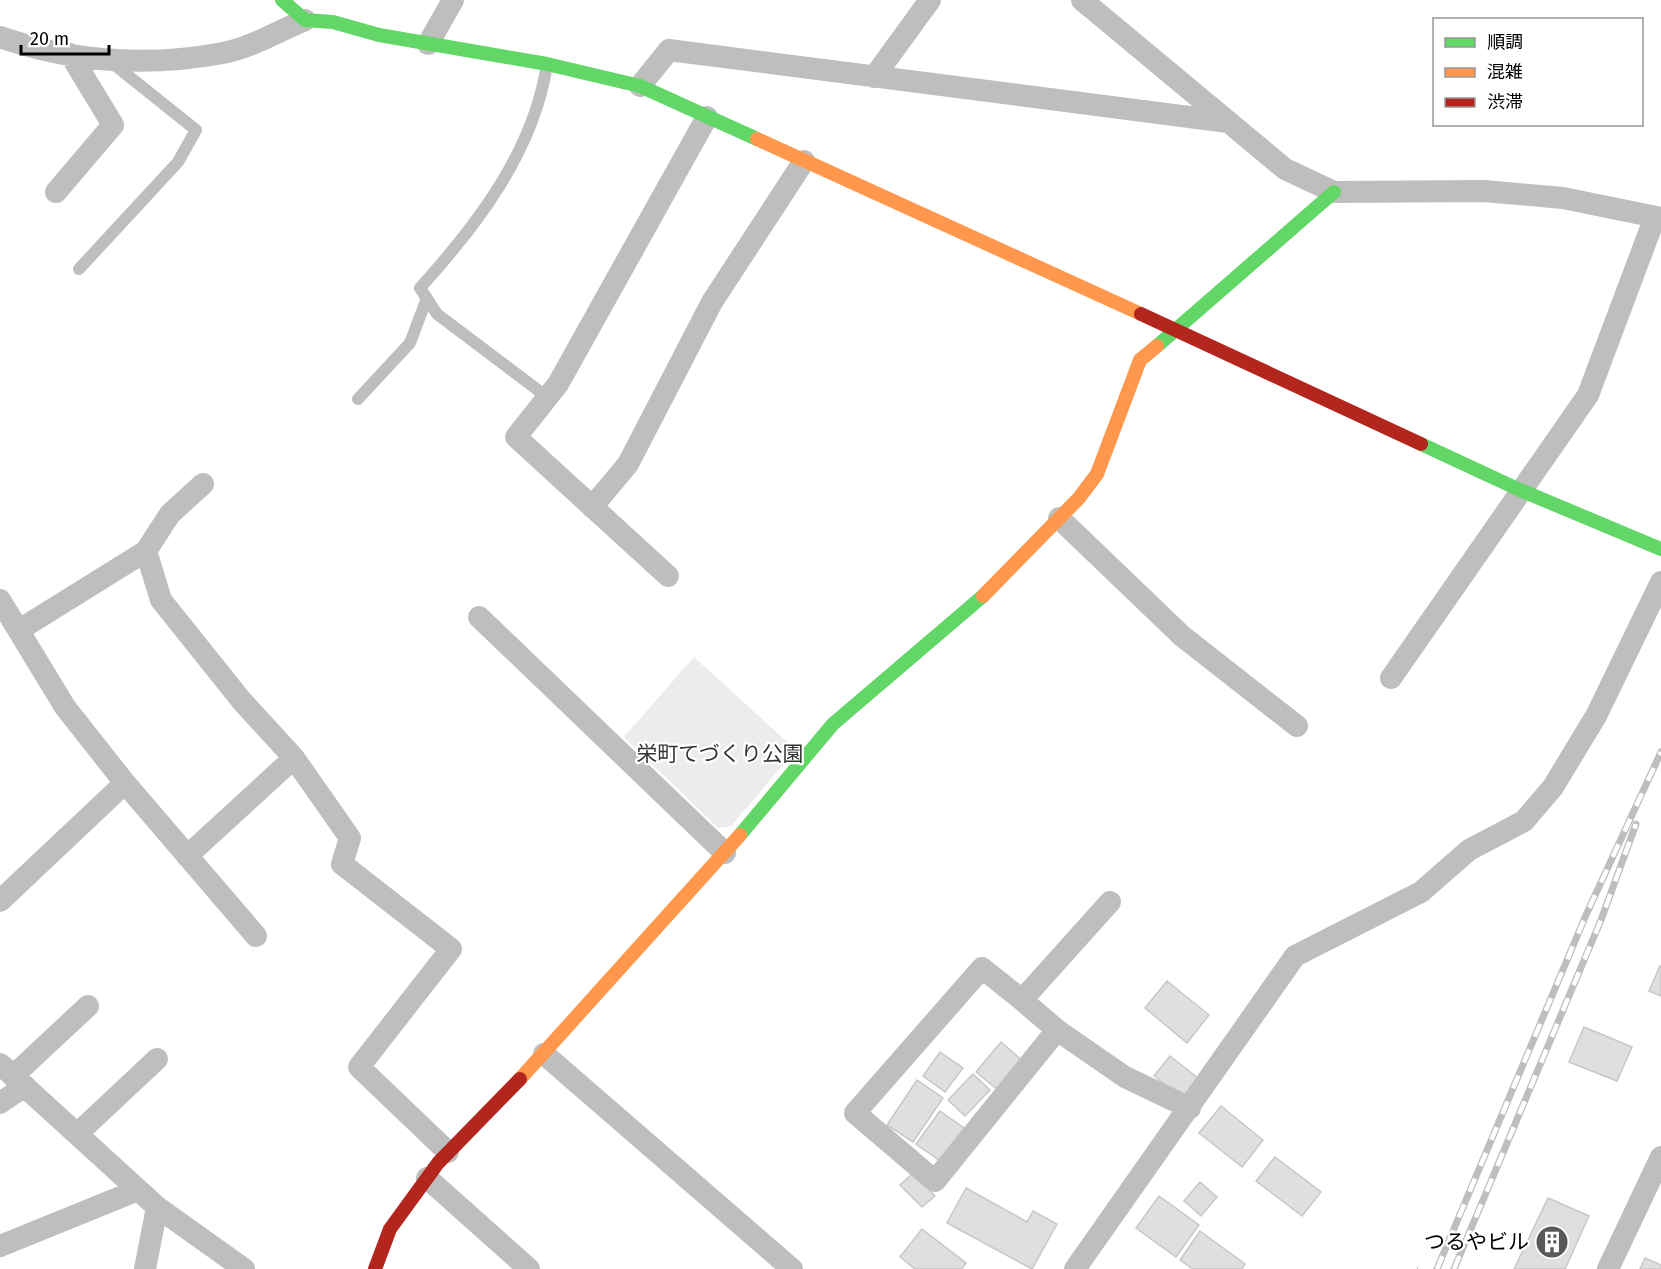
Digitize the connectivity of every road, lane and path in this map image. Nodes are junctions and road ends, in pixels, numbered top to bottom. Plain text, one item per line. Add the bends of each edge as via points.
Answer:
1 (282, 0) edge
2 (453, 0) edge
3 (930, 0) edge
4 (1082, 0) edge
5 (305, 20) junction
6 (0, 37) edge
7 (428, 44) junction
8 (69, 54) junction
9 (111, 62) junction
10 (547, 64) junction
11 (874, 77) junction
12 (640, 86) junction
13 (707, 117) junction
14 (1228, 122) junction
15 (804, 161) junction
16 (56, 192) dead end
17 (1334, 192) junction
18 (1658, 217) edge
19 (79, 269) dead end
20 (427, 298) junction
21 (1177, 330) junction
22 (547, 397) junction
23 (358, 399) dead end
24 (203, 483) dead end
25 (1520, 490) junction
26 (592, 507) junction
27 (1059, 518) junction
28 (1661, 549) edge
29 (146, 551) junction
30 (668, 576) dead end
31 (1661, 582) edge
32 (0, 600) edge
33 (479, 617) dead end
34 (19, 630) junction
35 (1391, 678) dead end
36 (1297, 726) dead end
37 (294, 758) junction
38 (125, 783) junction
39 (725, 853) junction
40 (187, 855) junction
41 (0, 901) edge
42 (1110, 902) dead end
43 (256, 936) dead end
44 (1022, 1000) junction
45 (88, 1006) dead end
46 (1057, 1030) junction
47 (544, 1054) junction
48 (157, 1059) dead end
49 (13, 1075) edge
50 (0, 1103) edge
51 (1190, 1108) junction
52 (77, 1134) junction
53 (448, 1152) junction
54 (1661, 1157) edge
55 (427, 1178) junction
56 (138, 1190) junction
57 (157, 1207) junction
58 (0, 1246) edge
59 (231, 1265) edge
60 (145, 1269) edge
61 (375, 1269) edge
62 (529, 1269) edge
63 (792, 1269) edge
64 (1075, 1269) edge
65 (1608, 1269) edge

1 - 5 street
2 - 7 street
3 - 11 street
4 - 14 street
5 - 7 street via 333,22
5 - 9 street via 225,52
6 - 8 street via 34,49
7 - 10 street
8 - 9 street
8 - 16 street via 113,125
9 - 19 lane via 196,130 178,162
10 - 12 street
10 - 20 lane via 542,97 521,150 479,215 420,288
11 - 12 street via 669,50
11 - 14 street
12 - 13 street
13 - 15 street
13 - 22 street via 558,384
14 - 17 street via 1285,169
15 - 21 street
15 - 26 street via 712,302 628,464
17 - 18 street via 1484,191 1563,198
17 - 21 street
18 - 25 street via 1588,395
20 - 22 lane via 437,314
20 - 23 lane via 410,343
21 - 25 street
21 - 27 street via 1140,360 1097,474
22 - 26 street via 516,437
24 - 29 street via 170,514
25 - 28 street
25 - 35 street
26 - 30 street
27 - 36 street via 1182,636
27 - 39 street via 969,610 833,724
29 - 34 street
29 - 37 street via 161,600 234,692
31 - 51 street via 1596,716 1552,787 1524,821 1469,850 1421,892 1295,956
32 - 34 street
33 - 39 street
34 - 38 street via 65,707
37 - 40 street
37 - 53 street via 350,838 342,864 451,949 359,1066
38 - 40 street
38 - 41 street
39 - 47 street
40 - 43 street
42 - 44 street
44 - 46 street
44 - 46 street via 982,968 855,1113 934,1181
45 - 49 street
46 - 51 street via 1125,1077
47 - 53 street
47 - 63 street
48 - 52 street
49 - 50 street
49 - 52 street
51 - 64 street
52 - 56 street
53 - 55 street
54 - 65 street
55 - 61 street via 390,1229
55 - 62 street
56 - 57 street
56 - 58 street
57 - 59 street
57 - 60 street

